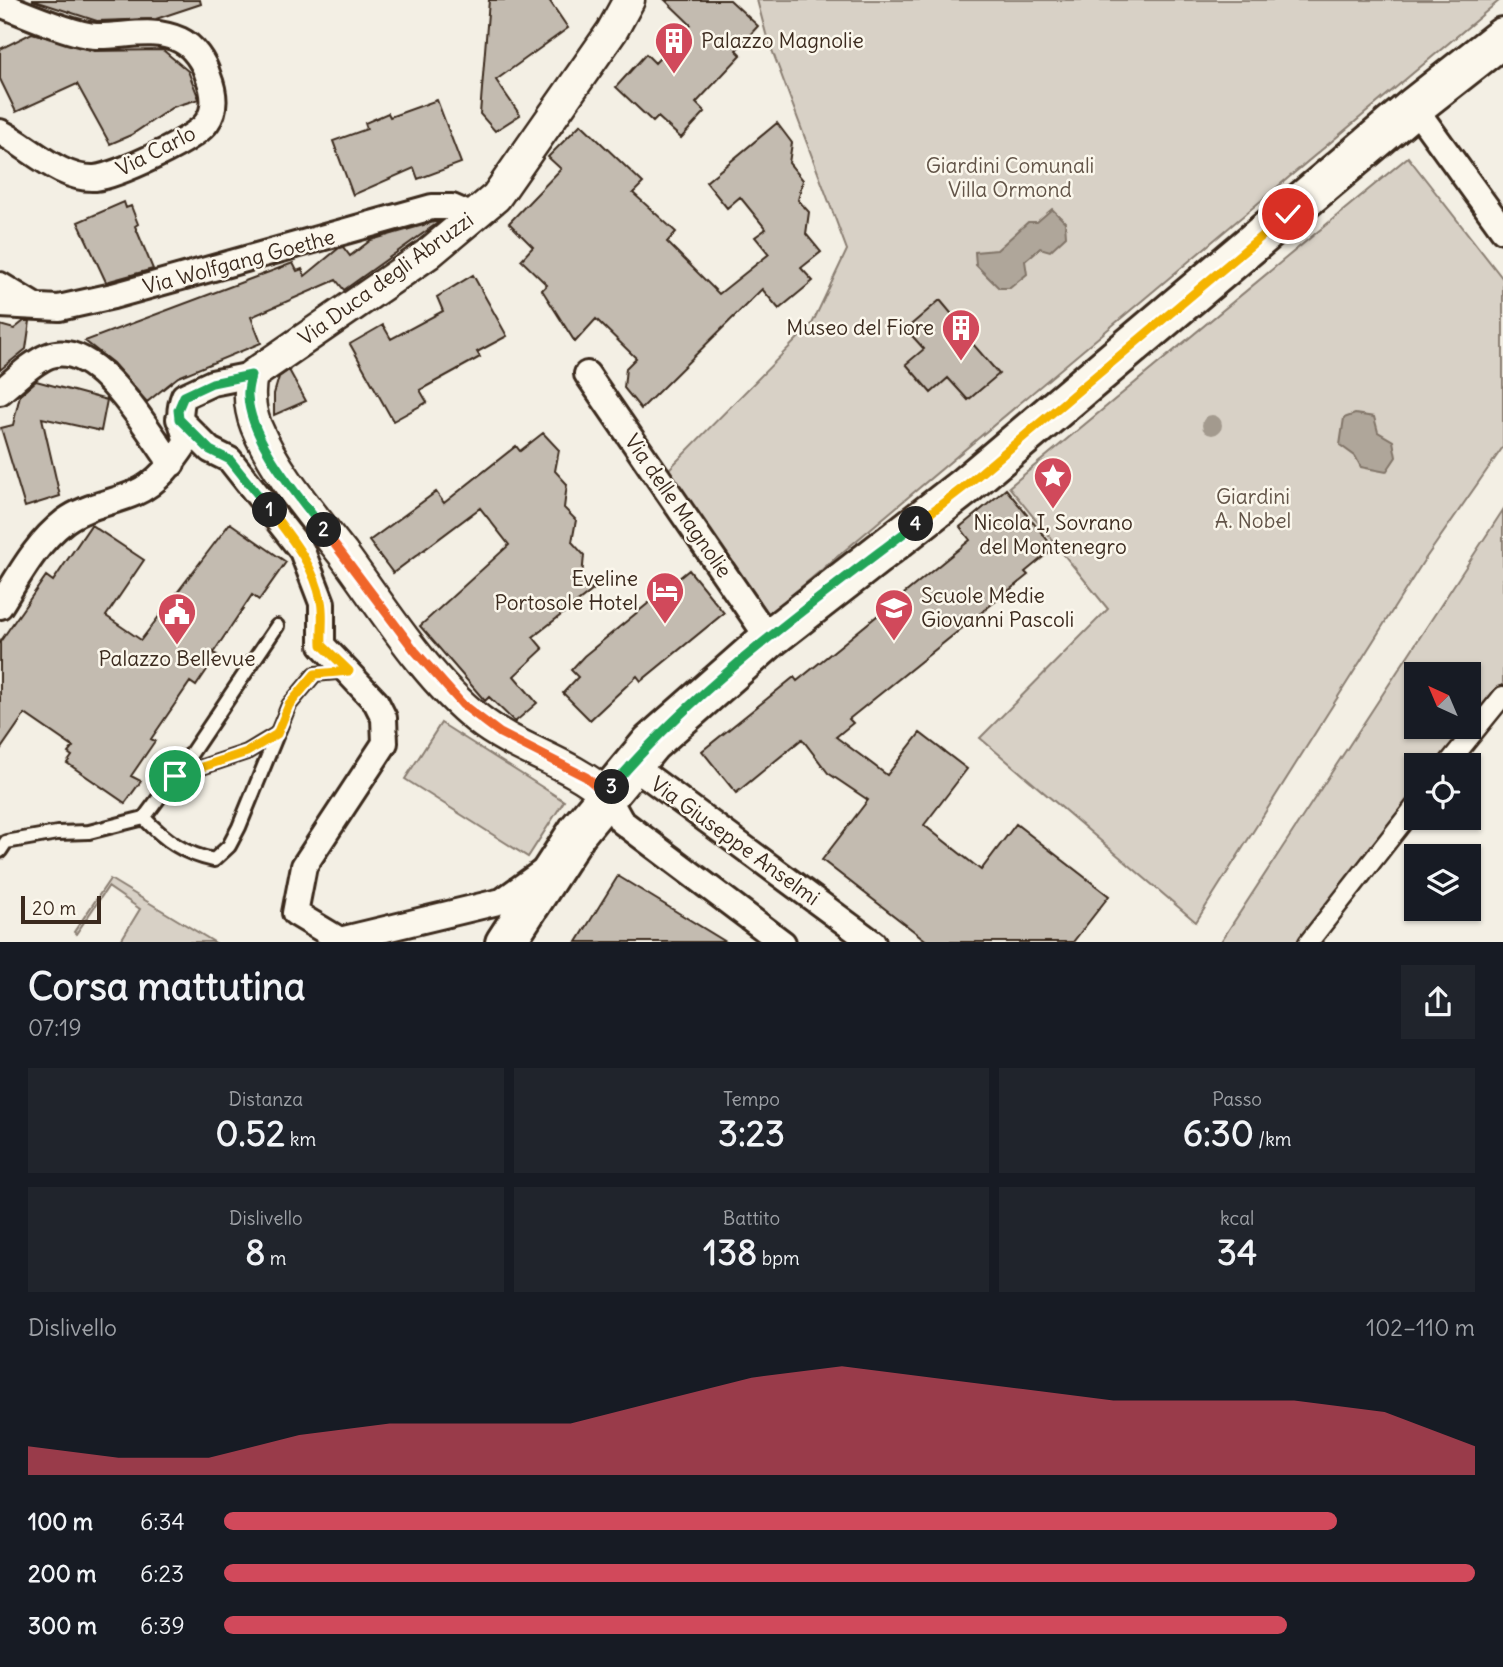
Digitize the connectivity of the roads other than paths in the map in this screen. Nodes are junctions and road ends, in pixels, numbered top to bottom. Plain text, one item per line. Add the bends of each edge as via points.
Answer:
1 (629, 0) edge
2 (0, 4) edge
3 (1503, 37) edge
4 (1415, 107) junction
5 (0, 132) edge
6 (475, 217) junction
7 (1503, 230) edge
8 (0, 285) edge
9 (0, 305) edge
10 (36, 307) junction
11 (587, 374) dead end
12 (251, 375) junction
13 (0, 393) edge
14 (179, 419) junction
15 (172, 464) junction
16 (1, 604) edge
17 (277, 626) dead end
18 (769, 639) junction
19 (349, 671) junction
20 (1503, 696) edge
21 (277, 734) junction
22 (1457, 753) edge
23 (631, 764) junction
24 (175, 776) junction
25 (606, 794) junction
26 (144, 818) junction
27 (1404, 819) edge
28 (0, 851) edge
29 (555, 864) junction
30 (344, 941) edge
31 (506, 942) edge
32 (782, 942) edge
33 (872, 942) edge
34 (1309, 942) edge

1 - 6 street, Via Duca degli Abruzzi via 508,180
2 - 5 street, Via Carlo via 93,36 158,34 181,40 205,65 214,104 208,121 196,134 93,178 51,164
3 - 4 main road
4 - 7 street
4 - 18 main road via 964,487
6 - 10 street, Via Wolfgang Goethe via 452,207 432,207 113,296 60,308
6 - 12 street, Via Duca degli Abruzzi
8 - 10 street
9 - 10 street, Via Wolfgang Goethe
11 - 18 street, Via delle Magnolie
12 - 14 street, Via Duca degli Abruzzi via 212,383 184,396
12 - 25 street via 248,396 255,424 274,460 415,651 479,720 586,777
13 - 15 street via 46,357 70,354 83,358 118,390
14 - 15 street via 187,441
14 - 19 street via 210,450 230,460 302,551 322,603 322,645
15 - 16 street via 150,485 67,519 32,554
17 - 24 lane
18 - 23 main road
19 - 21 lane via 315,674 289,705
19 - 30 street via 384,718 385,743 304,866 295,913
20 - 22 street
21 - 24 lane via 247,752
21 - 26 lane via 239,827 229,846 214,860 166,842
23 - 25 main road
23 - 33 street, Via Giuseppe Anselmi
24 - 26 lane
25 - 29 main road
25 - 32 street via 621,821
26 - 28 lane via 89,832 6,842
27 - 34 street
29 - 30 street via 502,901
29 - 31 main road

